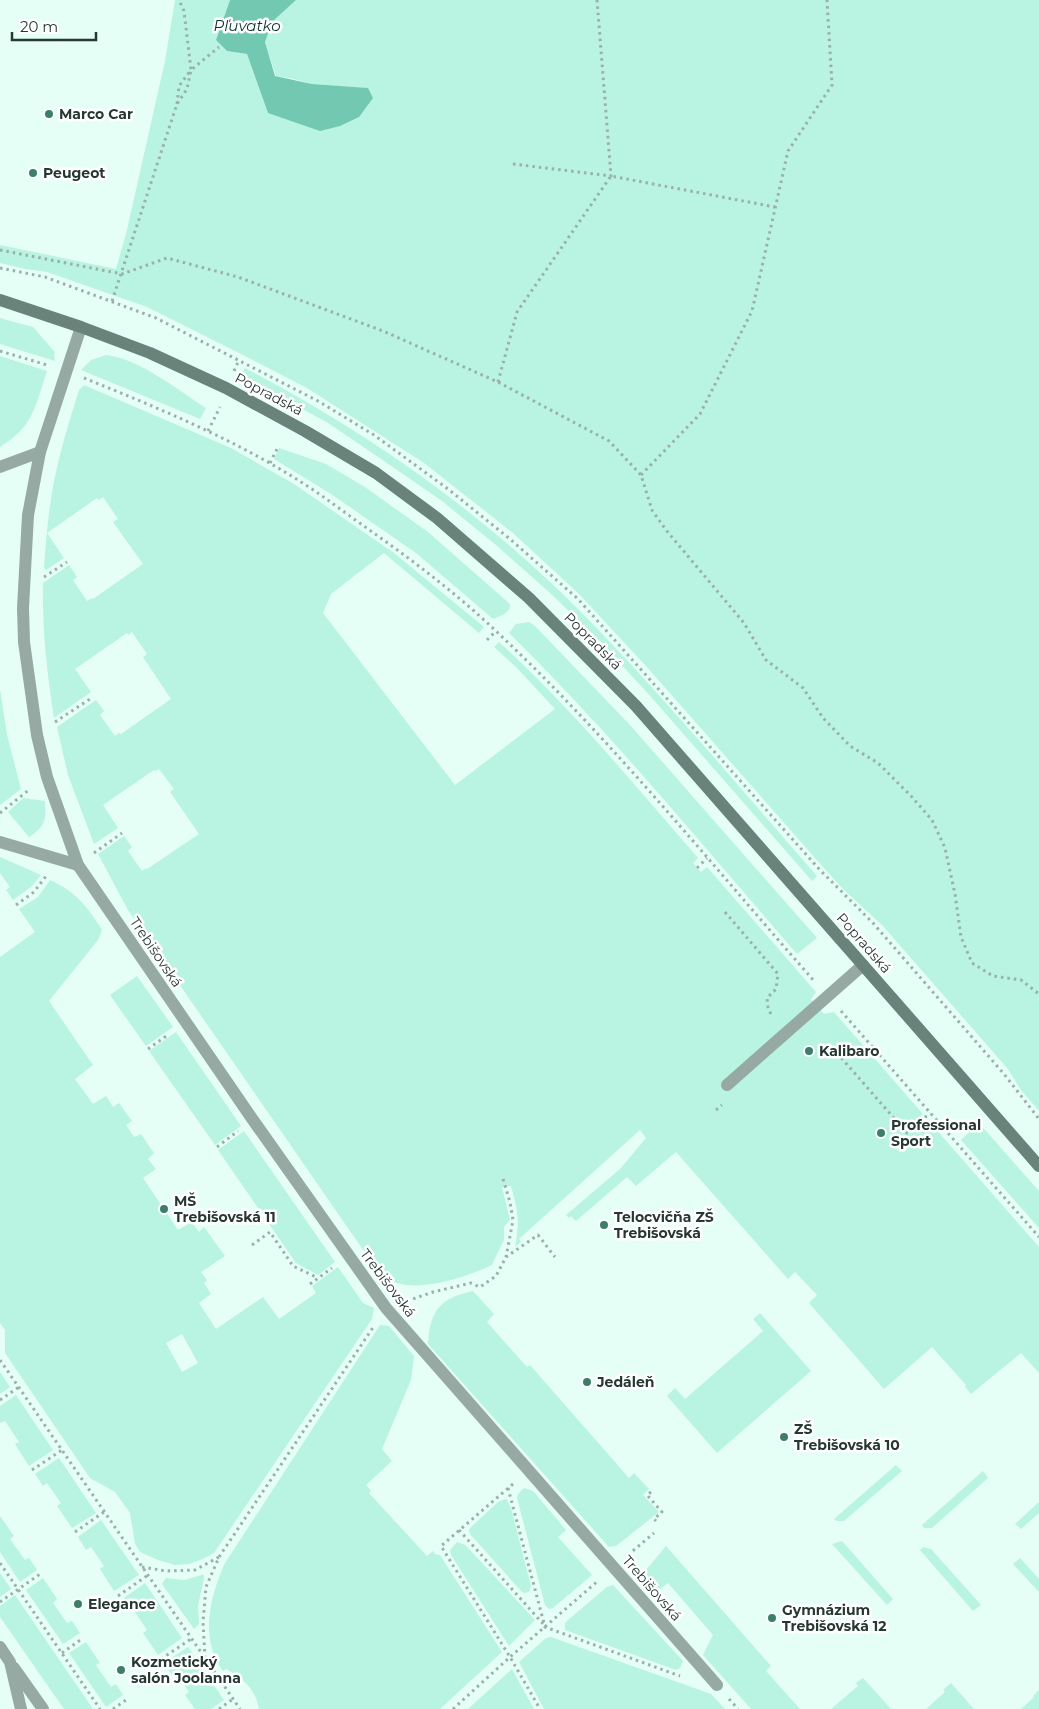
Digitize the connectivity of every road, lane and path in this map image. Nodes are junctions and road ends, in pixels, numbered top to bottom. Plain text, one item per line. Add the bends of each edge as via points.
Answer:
1 (179, 0) edge
2 (597, 0) edge
3 (827, 0) edge
4 (219, 47) dead end
5 (190, 70) junction
6 (177, 104) junction
7 (514, 164) dead end
8 (610, 176) junction
9 (776, 207) junction
10 (0, 250) edge
11 (0, 268) edge
12 (122, 274) junction
13 (0, 300) edge
14 (112, 301) junction
15 (129, 307) dead end
16 (81, 327) junction
17 (0, 351) edge
18 (67, 371) junction
19 (498, 382) junction
20 (278, 447) dead end
21 (40, 452) junction
22 (270, 463) junction
23 (0, 467) edge
24 (641, 475) junction
25 (496, 631) junction
26 (487, 640) dead end
27 (90, 699) dead end
28 (37, 735) junction
29 (13, 802) dead end
30 (0, 813) edge
31 (122, 833) dead end
32 (0, 842) edge
33 (707, 858) junction
34 (56, 859) junction
35 (78, 865) junction
36 (697, 868) dead end
37 (16, 905) dead end
38 (725, 912) dead end
39 (863, 965) junction
40 (912, 969) dead end
41 (1039, 994) edge
42 (828, 997) junction
43 (768, 1007) dead end
44 (175, 1030) dead end
45 (148, 1049) dead end
46 (837, 1053) dead end
47 (727, 1085) dead end
48 (930, 1113) junction
49 (1039, 1119) edge
50 (242, 1128) dead end
51 (217, 1148) dead end
52 (1039, 1166) edge
53 (503, 1180) dead end
54 (1039, 1237) edge
55 (252, 1245) dead end
56 (506, 1257) junction
57 (555, 1257) dead end
58 (336, 1265) dead end
59 (318, 1278) junction
60 (310, 1284) dead end
61 (386, 1308) junction
62 (0, 1360) edge
63 (19, 1387) junction
64 (0, 1400) edge
65 (62, 1450) junction
66 (32, 1470) dead end
67 (529, 1471) junction
68 (508, 1488) junction
69 (651, 1492) dead end
70 (104, 1512) junction
71 (656, 1521) dead end
72 (460, 1530) junction
73 (74, 1532) dead end
74 (654, 1533) dead end
75 (219, 1557) junction
76 (0, 1563) edge
77 (142, 1567) junction
78 (614, 1567) junction
79 (40, 1574) dead end
80 (148, 1575) junction
81 (18, 1589) junction
82 (118, 1596) dead end
83 (0, 1602) edge
84 (545, 1626) junction
85 (83, 1638) dead end
86 (191, 1639) junction
87 (62, 1653) junction
88 (3, 1654) edge
89 (510, 1657) junction
90 (204, 1658) junction
91 (161, 1659) dead end
92 (681, 1677) dead end
93 (717, 1686) dead end
94 (233, 1699) junction
95 (126, 1700) dead end
96 (21, 1709) edge
97 (43, 1709) edge
98 (100, 1709) edge
99 (113, 1709) edge
100 (219, 1709) edge
101 (240, 1709) edge
102 (453, 1709) edge
103 (540, 1709) edge

1 - 5 path via 184,11
2 - 8 path
3 - 9 path via 832,84 788,151
4 - 5 path
5 - 6 path via 187,89
5 - 6 path via 179,86
6 - 12 path
7 - 8 path
8 - 9 path
8 - 19 path via 517,312
9 - 24 path via 752,311 700,414
10 - 12 path
11 - 14 path via 46,277
12 - 14 path
12 - 19 path via 167,258 238,276 383,331
13 - 16 street, Popradská
14 - 15 path
16 - 18 street, Trebišovská
16 - 39 street, Popradská via 150,353 226,388 376,474 437,518 529,598 636,706
17 - 18 path
18 - 21 street, Trebišovská
18 - 22 path via 140,400
19 - 24 path via 608,441
20 - 22 path
21 - 23 street
21 - 28 street, Trebišovská via 28,515 23,608 24,642
22 - 25 path via 411,559
24 - 41 path via 652,510 744,623 766,660 803,688 823,718 850,746 878,762 932,820 945,848 961,937 972,963 993,976 1021,980
25 - 26 path
25 - 33 path via 606,742
27 - 28 path
28 - 35 street, Trebišovská via 47,777
29 - 30 path
31 - 35 path
32 - 34 street
33 - 36 path
33 - 42 path
34 - 35 street
34 - 37 path via 34,892
35 - 61 street, Trebišovská
38 - 43 path via 778,974 776,990 767,998
39 - 42 street
39 - 52 street, Popradská
40 - 49 path
42 - 47 street
42 - 48 path
44 - 45 path
46 - 48 path via 907,1133
48 - 54 path
50 - 51 path
53 - 56 path via 513,1220
55 - 59 path via 270,1232 293,1266
56 - 57 path via 538,1235
56 - 61 path via 496,1276 480,1287 471,1283 455,1286
58 - 59 path
59 - 60 path
61 - 67 street, Trebišovská
61 - 75 path
62 - 63 path
63 - 64 path
63 - 65 path
65 - 66 path
65 - 70 path
67 - 68 path
67 - 78 street, Trebišovská
68 - 72 path
68 - 84 path
69 - 71 path via 647,1495 662,1512 654,1518
70 - 73 path
70 - 77 path
72 - 84 path
72 - 89 path via 441,1546
74 - 78 path
75 - 77 path via 195,1570 166,1571
75 - 90 path via 206,1587
76 - 81 path
77 - 80 path
78 - 84 path
78 - 93 street, Trebišovská
79 - 81 path
80 - 82 path
80 - 86 path
81 - 83 path
81 - 87 path
84 - 89 path
84 - 92 path
85 - 87 path
86 - 90 path
86 - 91 path
87 - 98 path
88 - 96 street
88 - 97 street
89 - 102 path
89 - 103 path
90 - 94 path
94 - 100 path
94 - 101 path
95 - 99 path

